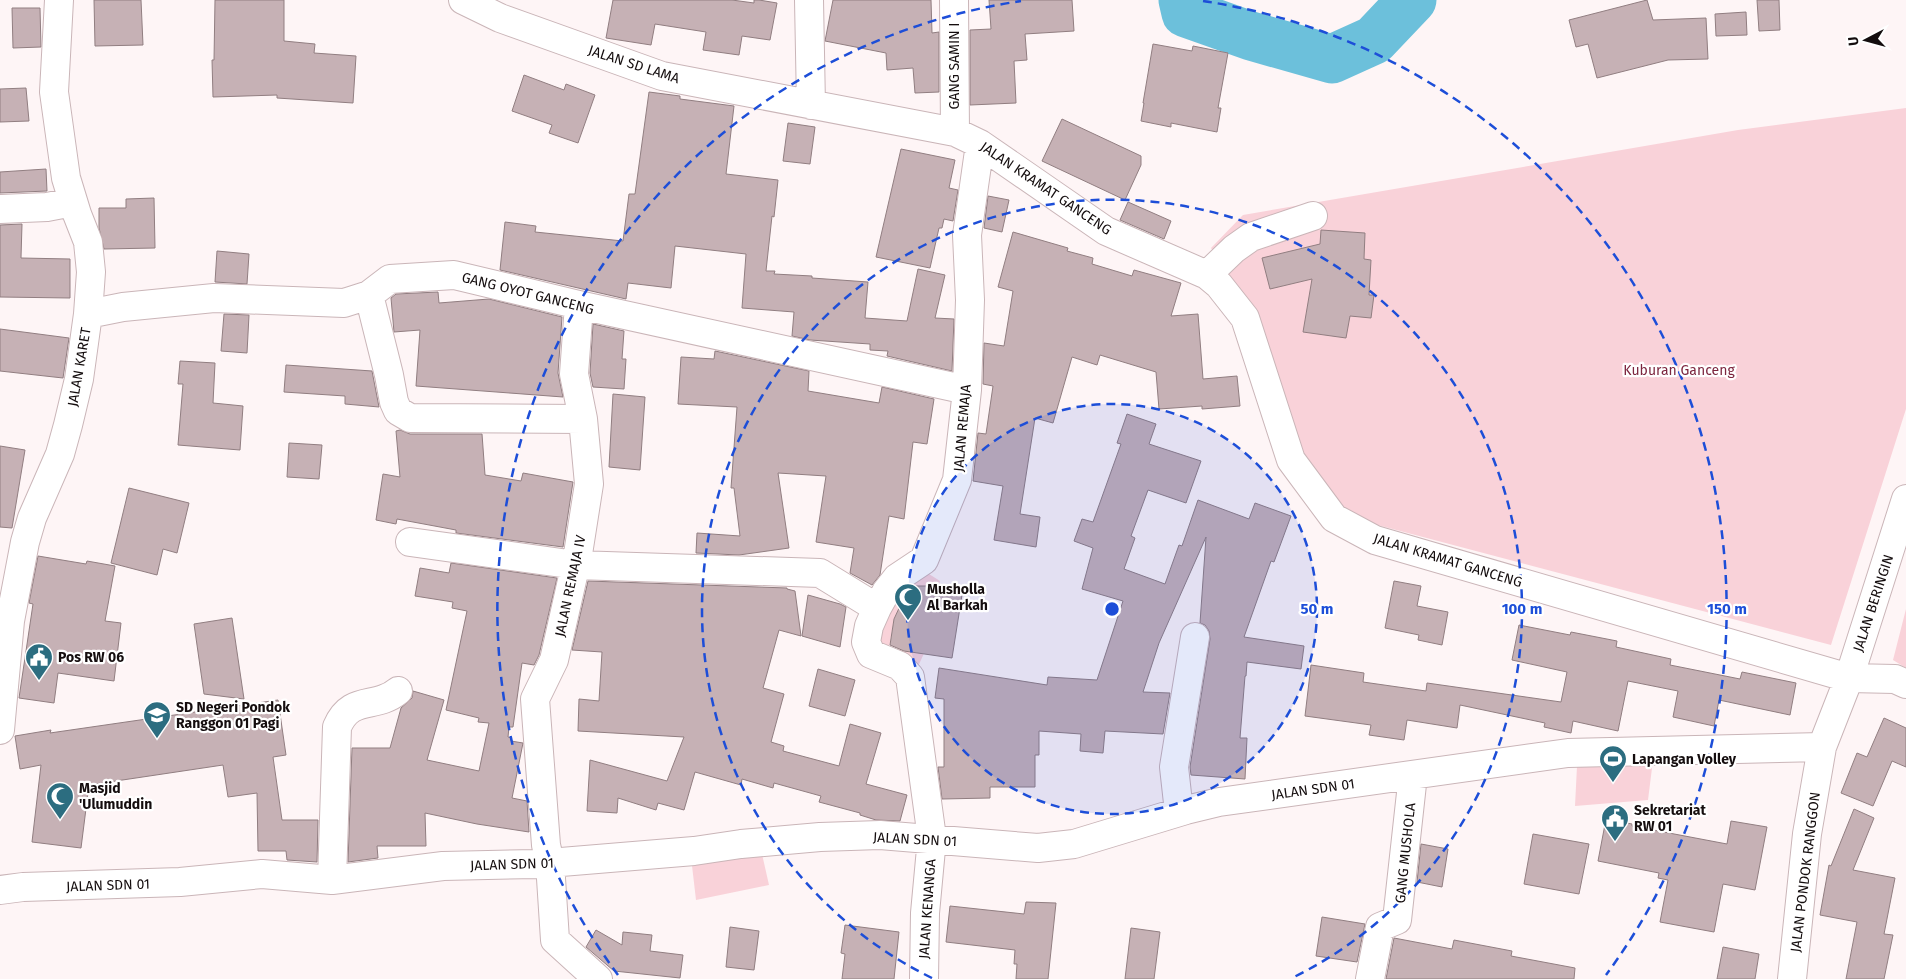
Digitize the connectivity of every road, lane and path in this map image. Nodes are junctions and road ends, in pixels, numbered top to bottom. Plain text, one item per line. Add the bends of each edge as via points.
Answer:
1 (59, 0) edge
2 (463, 0) edge
3 (809, 0) edge
4 (954, 0) edge
5 (811, 105) junction
6 (955, 132) junction
7 (980, 144) junction
8 (73, 202) junction
9 (0, 209) edge
10 (1314, 216) dead end
11 (1207, 276) junction
12 (369, 295) junction
13 (579, 306) junction
14 (88, 314) junction
15 (967, 390) junction
16 (583, 419) junction
17 (1906, 498) edge
18 (410, 542) dead end
19 (576, 565) junction
20 (877, 608) junction
21 (1195, 637) dead end
22 (3, 668) edge
23 (1849, 678) junction
24 (1906, 684) edge
25 (398, 691) dead end
26 (0, 730) edge
27 (1822, 747) junction
28 (1413, 775) junction
29 (1179, 812) junction
30 (932, 838) junction
31 (550, 863) junction
32 (332, 880) junction
33 (0, 890) edge
34 (598, 979) edge
35 (924, 979) edge
36 (1370, 979) edge
37 (1792, 979) edge

1 - 8 street, JALAN KARET via 54,92 66,178
2 - 5 street, JALAN SD LAMA via 500,18 662,76
3 - 5 street
4 - 6 street, GANG SAMIN I
5 - 6 street, JALAN KRAMAT GANCENG
6 - 7 street, JALAN KRAMAT GANCENG
7 - 11 street, JALAN KRAMAT GANCENG via 1106,231
7 - 15 street, JALAN REMAJA via 967,236 970,300
8 - 9 street
8 - 14 street, JALAN KARET via 88,242 91,272
10 - 11 street via 1251,237
11 - 23 street, JALAN KRAMAT GANCENG via 1219,285 1246,318 1291,460 1334,518 1375,540
12 - 13 street, GANG OYOT GANCENG via 390,279 454,275
12 - 14 street, GANG OYOT GANCENG via 344,303 214,298 123,307
12 - 16 street via 394,402 404,415 410,418
13 - 15 street, GANG OYOT GANCENG
13 - 16 street, JALAN REMAJA IV via 574,374
14 - 22 street, JALAN KARET via 79,379 60,454 25,542
15 - 20 street, JALAN REMAJA via 958,480 936,534 924,560 897,578
16 - 19 street, JALAN REMAJA IV via 589,484
17 - 23 street, JALAN BERINGIN
18 - 19 street
19 - 20 street via 820,573
19 - 31 street, JALAN REMAJA IV via 554,660 535,699
20 - 30 street, JALAN REMAJA via 866,642 871,654 900,666 910,678
21 - 29 street via 1174,767
22 - 26 street, JALAN KARET
23 - 24 street via 1895,679
23 - 27 street, JALAN PONDOK RANGGON
25 - 32 street via 390,698 354,706 344,713 337,727
27 - 28 street, JALAN SDN 01 via 1568,753
27 - 37 street, JALAN PONDOK RANGGON via 1807,834
28 - 29 street, JALAN SDN 01 via 1219,802
28 - 36 street, GANG MUSHOLA via 1397,920 1380,927
29 - 30 street, JALAN SDN 01 via 1065,846 1038,848
30 - 31 street, JALAN SDN 01 via 880,835 820,838
30 - 35 street, JALAN KENANGA via 925,913
31 - 32 street, JALAN SDN 01 via 443,866
31 - 34 street, JALAN REMAJA IV via 555,940
32 - 33 street, JALAN SDN 01 via 262,874 180,882

